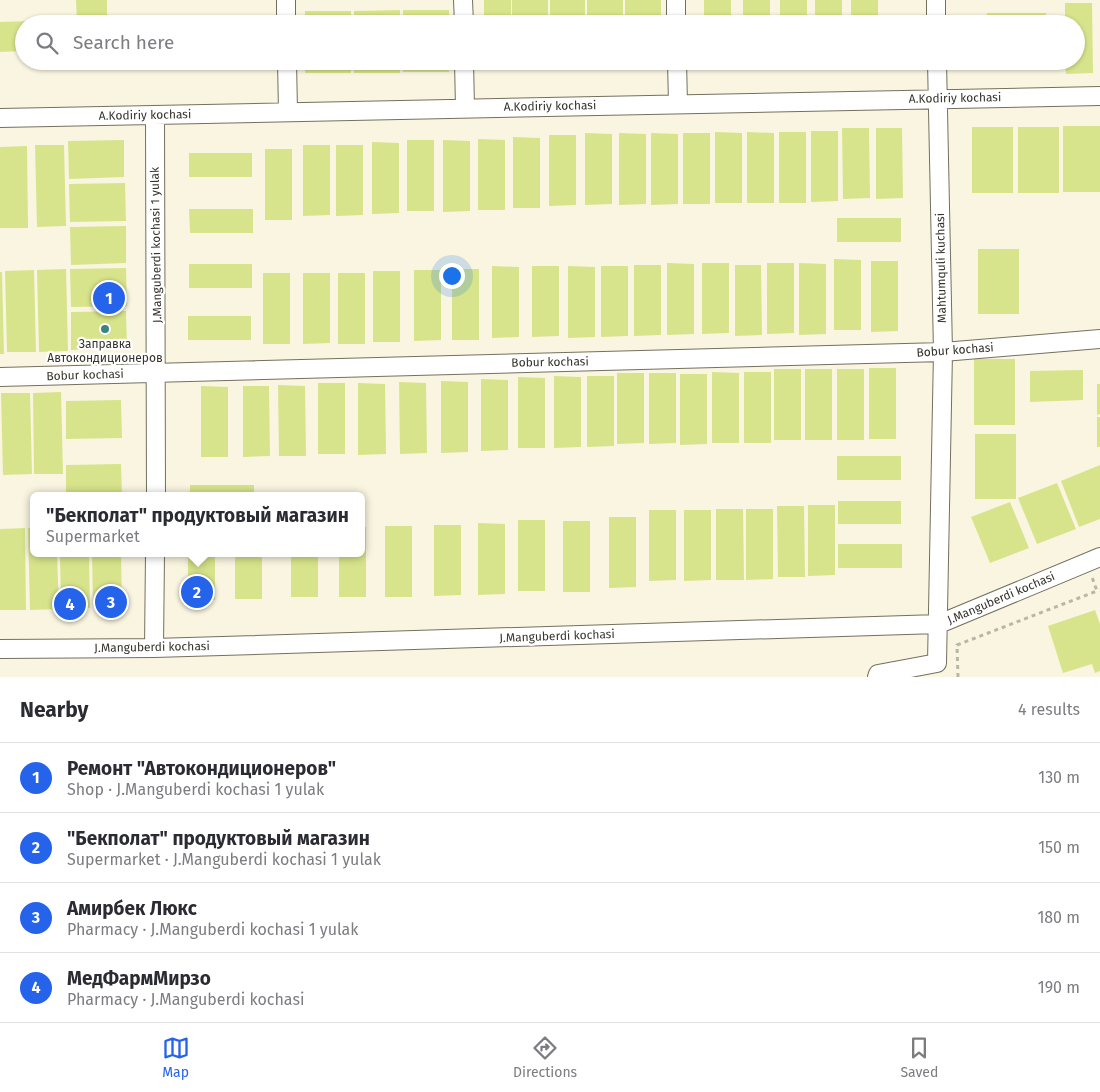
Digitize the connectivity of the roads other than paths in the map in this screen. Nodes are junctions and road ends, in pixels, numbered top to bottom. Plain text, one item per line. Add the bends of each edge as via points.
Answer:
1 (286, 0) edge
2 (463, 0) edge
3 (676, 0) edge
4 (936, 0) edge
5 (286, 15) edge
6 (464, 15) edge
7 (676, 15) edge
8 (936, 15) edge
9 (287, 70) edge
10 (464, 70) edge
11 (677, 70) edge
12 (937, 70) edge
13 (1100, 96) edge
14 (938, 98) junction
15 (678, 104) junction
16 (465, 108) junction
17 (288, 112) junction
18 (155, 115) junction
19 (0, 118) edge
20 (1100, 339) edge
21 (943, 352) junction
22 (157, 372) junction
23 (0, 378) edge
24 (156, 492) edge
25 (155, 557) edge
26 (1093, 560) edge
27 (939, 624) junction
28 (154, 648) junction
29 (0, 649) edge
30 (877, 677) edge

1 - 5 street
2 - 6 street
3 - 7 street
4 - 8 street
9 - 17 street
10 - 16 street
11 - 15 street
12 - 14 street, Mahtumquli kuchasi
13 - 14 street, A.Kodiriy kochasi
14 - 15 street, A.Kodiriy kochasi
14 - 21 street, Mahtumquli kuchasi
15 - 16 street, A.Kodiriy kochasi
16 - 17 street, A.Kodiriy kochasi
17 - 18 street, A.Kodiriy kochasi
18 - 19 street, A.Kodiriy kochasi
18 - 22 street, J.Manguberdi kochasi 1 yulak
20 - 21 street, Bobur kochasi
21 - 22 street, Bobur kochasi
21 - 27 street, Mahtumquli kuchasi
22 - 23 street, Bobur kochasi
22 - 24 street, J.Manguberdi kochasi 1 yulak
25 - 28 street
26 - 27 street, J.Manguberdi kochasi
27 - 28 street, J.Manguberdi kochasi
27 - 30 street, Mahtumquli kuchasi via 937,663 878,674
28 - 29 street, J.Manguberdi kochasi

